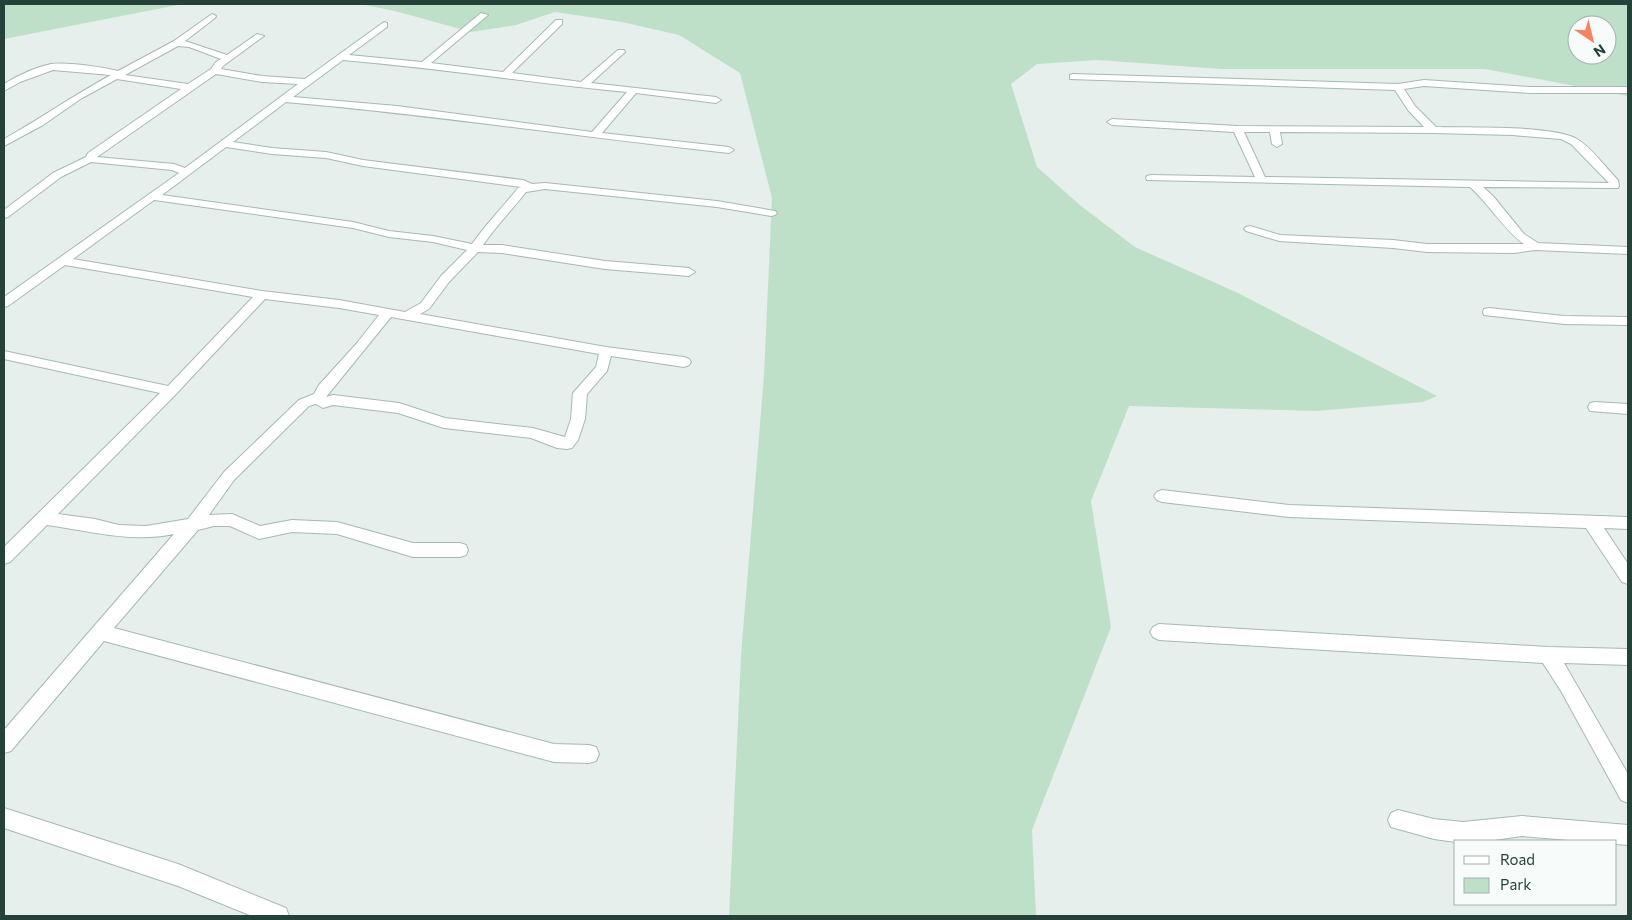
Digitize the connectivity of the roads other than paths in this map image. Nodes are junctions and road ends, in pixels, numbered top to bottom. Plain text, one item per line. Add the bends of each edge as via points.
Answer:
1 (484, 15) dead end
2 (212, 16) dead end
3 (559, 22) dead end
4 (384, 25) dead end
5 (260, 36) dead end
6 (176, 43) junction
7 (620, 52) dead end
8 (228, 58) junction
9 (342, 58) junction
10 (423, 66) junction
11 (216, 71) junction
12 (118, 75) junction
13 (505, 75) junction
14 (1073, 77) dead end
15 (306, 82) junction
16 (583, 86) junction
17 (189, 87) junction
18 (1398, 87) junction
19 (4, 88) edge
20 (634, 90) junction
21 (1628, 90) edge
22 (284, 99) junction
23 (716, 100) dead end
24 (1112, 122) dead end
25 (1238, 128) junction
26 (1275, 129) junction
27 (1433, 130) junction
28 (594, 135) junction
29 (4, 143) edge
30 (223, 144) junction
31 (1277, 144) dead end
32 (729, 150) dead end
33 (90, 159) junction
34 (187, 172) junction
35 (1151, 178) dead end
36 (1262, 180) junction
37 (1474, 184) junction
38 (530, 188) junction
39 (153, 196) junction
40 (771, 213) dead end
41 (4, 215) edge
42 (1250, 229) dead end
43 (1535, 246) junction
44 (475, 248) junction
45 (1628, 251) edge
46 (63, 261) junction
47 (689, 272) dead end
48 (262, 295) junction
49 (4, 303) edge
50 (388, 312) junction
51 (1489, 312) dead end
52 (409, 315) junction
53 (1628, 321) edge
54 (606, 351) junction
55 (4, 355) edge
56 (684, 362) dead end
57 (172, 391) junction
58 (319, 397) junction
59 (1595, 407) dead end
60 (1628, 409) edge
61 (1162, 496) dead end
62 (44, 518) junction
63 (1591, 522) junction
64 (1628, 523) edge
65 (193, 524) junction
66 (460, 550) dead end
67 (4, 557) edge
68 (1628, 577) edge
69 (100, 632) junction
70 (1158, 632) dead end
71 (1548, 655) junction
72 (1628, 658) edge
73 (4, 744) edge
74 (589, 754) dead end
75 (1628, 793) edge
76 (4, 818) edge
77 (1398, 820) dead end
78 (1628, 835) edge
79 (278, 916) edge

1 - 10 street
2 - 6 street
3 - 13 street
4 - 9 street
5 - 8 street
6 - 8 street via 190,44
6 - 12 street
7 - 16 street
8 - 11 street via 219,64
9 - 10 street
9 - 15 street
10 - 13 street
11 - 15 street
11 - 17 street
12 - 17 street
12 - 19 street via 100,70 52,67
12 - 29 street
13 - 16 street
14 - 18 street
15 - 22 street
16 - 20 street
17 - 33 street via 92,154
18 - 21 street via 1424,83 1530,90
18 - 27 street via 1410,108
20 - 23 street
20 - 28 street
22 - 28 street via 397,109
22 - 30 street
24 - 25 street
25 - 26 street
25 - 36 street
26 - 27 street
26 - 31 street
27 - 37 street via 1564,136 1575,142 1614,182 1614,186
28 - 32 street
30 - 34 street
30 - 38 street via 523,183
33 - 34 street via 174,167
33 - 41 street via 65,170
34 - 39 street
35 - 36 street
36 - 37 street
37 - 43 street via 1520,236
38 - 40 street via 545,186 682,200
38 - 44 street via 522,190 492,223
39 - 44 street via 353,225
39 - 46 street
42 - 43 street via 1279,238 1427,248 1514,249
43 - 45 street
44 - 47 street
44 - 52 street via 425,306
46 - 48 street
46 - 49 street
48 - 50 street
48 - 57 street
50 - 52 street
50 - 58 street
51 - 53 street via 1564,320
52 - 54 street
54 - 56 street
54 - 58 street via 602,368 580,393 578,419 567,444 533,433 444,423 399,408 333,400 323,403
55 - 57 street
57 - 62 street
58 - 65 street via 304,403 228,476
59 - 60 street
61 - 63 street via 1289,511
62 - 65 street via 119,531 146,532
62 - 67 street
63 - 64 street
63 - 68 street
65 - 66 street via 232,520 259,534 292,526 337,528 413,550
65 - 69 street
69 - 73 street
69 - 74 street via 554,753
70 - 71 street
71 - 72 street
71 - 75 street
76 - 79 street via 178,875
77 - 78 street via 1463,832 1522,826

